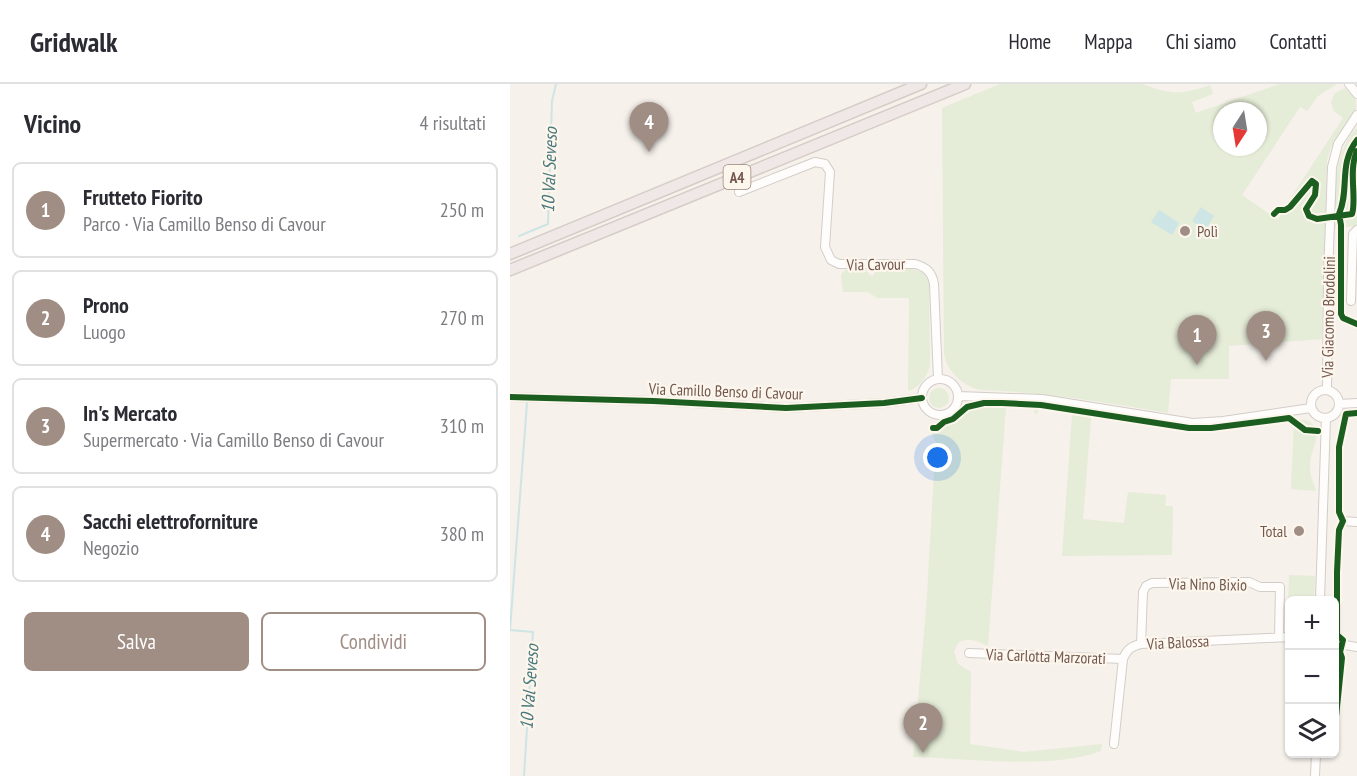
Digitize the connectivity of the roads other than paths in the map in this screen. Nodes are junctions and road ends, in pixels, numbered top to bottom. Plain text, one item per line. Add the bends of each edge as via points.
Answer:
1 (921, 84) edge
2 (965, 84) edge
3 (1349, 84) edge
4 (1357, 94) edge
5 (1357, 115) edge
6 (1357, 123) edge
7 (1342, 138) junction
8 (739, 192) dead end
9 (1357, 230) edge
10 (510, 254) edge
11 (510, 270) edge
12 (1351, 301) dead end
13 (938, 379) junction
14 (1328, 390) junction
15 (957, 396) junction
16 (510, 397) edge
17 (922, 398) junction
18 (1357, 403) edge
19 (1339, 404) junction
20 (1311, 408) junction
21 (1326, 418) junction
22 (1343, 521) dead end
23 (1357, 522) edge
24 (1320, 596) edge
25 (1285, 637) edge
26 (1279, 638) junction
27 (1141, 644) junction
28 (1339, 644) edge
29 (1357, 647) edge
30 (969, 653) dead end
31 (1123, 659) junction
32 (1114, 744) dead end
33 (1316, 758) edge
34 (1315, 776) edge

1 - 10 highway, A4
2 - 11 highway, A4
3 - 4 street
5 - 7 street, Via Giacomo Brodolini
6 - 7 street, Via Giacomo Brodolini
7 - 14 street, Via Giacomo Brodolini via 1331,178
8 - 13 street, Via Cavour via 815,162 825,164 830,172 825,247 831,260 839,264 915,264 932,276
9 - 12 street via 1353,234
13 - 15 street via 950,382
13 - 17 street via 925,387
14 - 19 street via 1335,393
14 - 20 street via 1316,393
15 - 17 street via 954,407 940,414 926,408
15 - 20 street via 1042,399 1193,423
16 - 17 street, Via Camillo Benso di Cavour via 786,408
18 - 19 street
19 - 21 street via 1335,414
20 - 21 street via 1318,417
21 - 24 street
22 - 23 street
25 - 26 street, Via Balossa
26 - 27 street, Via Balossa
26 - 27 street, Via Nino Bixio via 1280,587 1260,587 1249,582 1152,583 1143,591
27 - 31 street, Via Balossa via 1129,649
28 - 29 street
30 - 31 street, Via Carlotta Marzorati
31 - 32 street, Via Balossa
33 - 34 street

